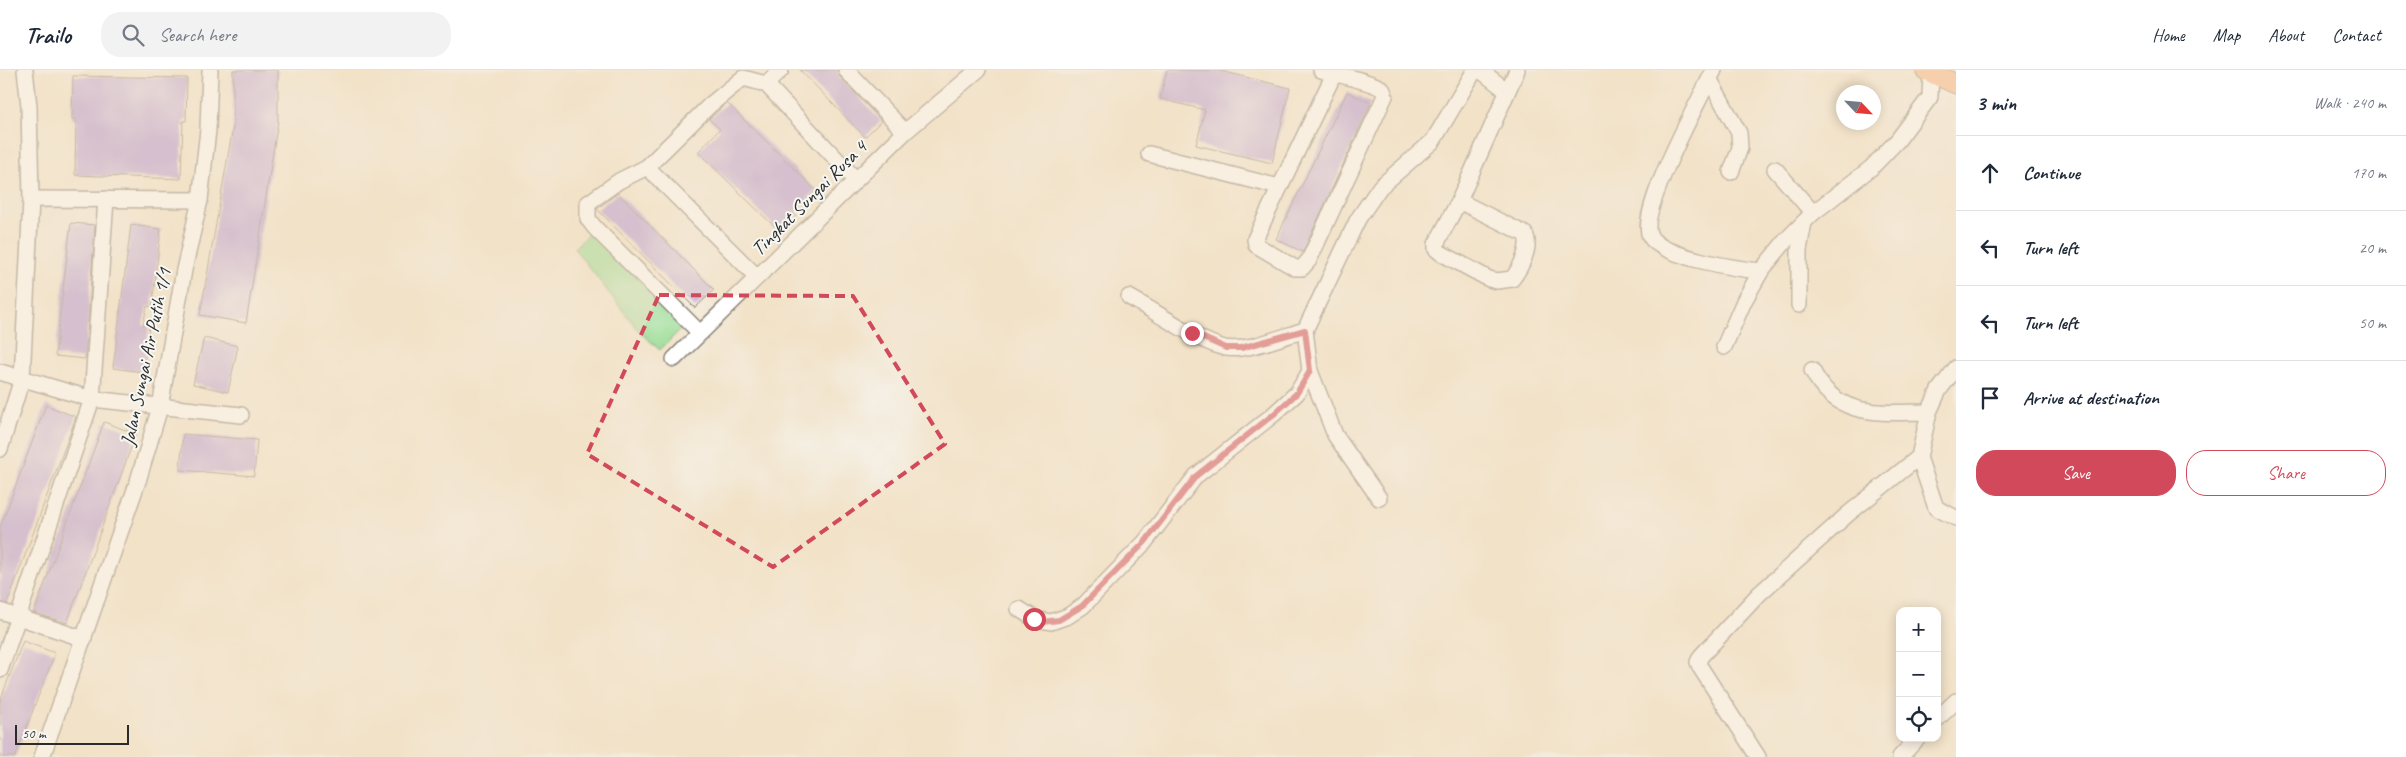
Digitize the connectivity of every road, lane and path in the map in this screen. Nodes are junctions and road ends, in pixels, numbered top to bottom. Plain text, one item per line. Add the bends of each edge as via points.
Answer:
1 (24, 70) edge
2 (210, 70) edge
3 (781, 70) edge
4 (846, 70) edge
5 (978, 70) edge
6 (1475, 70) edge
7 (1480, 70) edge
8 (1517, 70) edge
9 (1327, 72) edge
10 (1928, 72) edge
11 (1712, 75) edge
12 (766, 84) junction
13 (1956, 84) edge
14 (1507, 91) junction
15 (905, 132) junction
16 (1149, 154) dead end
17 (647, 167) junction
18 (1775, 170) dead end
19 (1731, 172) dead end
20 (856, 180) junction
21 (1279, 187) junction
22 (31, 199) junction
23 (106, 199) junction
24 (200, 200) junction
25 (1460, 201) junction
26 (1808, 217) junction
27 (1761, 271) junction
28 (757, 278) junction
29 (1129, 298) dead end
30 (1799, 305) dead end
31 (1305, 330) junction
32 (700, 333) junction
33 (1724, 347) dead end
34 (674, 360) dead end
35 (1956, 368) edge
36 (1812, 370) dead end
37 (1310, 371) junction
38 (0, 372) edge
39 (22, 379) junction
40 (92, 399) junction
41 (160, 407) junction
42 (1929, 412) junction
43 (241, 415) dead end
44 (0, 449) edge
45 (1919, 457) junction
46 (1379, 498) dead end
47 (1956, 518) edge
48 (1019, 609) dead end
49 (0, 612) edge
50 (19, 618) junction
51 (84, 639) junction
52 (0, 670) edge
53 (1956, 701) edge
54 (1941, 715) edge
55 (1914, 742) edge
56 (42, 757) edge
57 (1758, 757) edge
58 (1900, 757) edge

1 - 22 street via 29,106
2 - 24 street, Jalan Sungai Air Putih 1/1 via 208,130
3 - 12 street
4 - 15 street
5 - 15 street, Tingkat Sungai Rusa 4
6 - 31 street via 1433,141 1371,198
7 - 14 street
8 - 14 street
9 - 21 street
9 - 21 street via 1382,89 1385,96 1306,266 1295,268 1256,245 1255,239
10 - 13 main road
10 - 26 street via 1930,97 1897,141 1871,168
11 - 19 street via 1739,133 1740,148
11 - 27 street via 1653,200 1648,232 1657,244 1666,249 1718,264
12 - 17 street via 743,78
12 - 20 street
14 - 25 street
15 - 20 street, Tingkat Sungai Rusa 4
16 - 21 street
17 - 28 street
17 - 32 street via 619,181 588,203 588,219
18 - 26 street
20 - 28 street, Tingkat Sungai Rusa 4
22 - 23 street
22 - 39 street
23 - 24 street
23 - 40 street
24 - 41 street, Jalan Sungai Air Putih 1/1
25 - 25 street via 1526,234 1526,251 1512,279 1497,282 1489,279 1436,249 1437,240
26 - 27 street
26 - 30 street via 1799,250
27 - 33 street
28 - 32 street, Tingkat Sungai Rusa 4
29 - 31 street via 1226,348 1241,348
31 - 37 street
32 - 34 street, Tingkat Sungai Rusa 4
35 - 42 street via 1939,390
36 - 42 street via 1830,396 1854,409
37 - 46 street via 1335,435
37 - 48 street via 1297,393 1196,476 1145,542 1082,606 1051,622 1034,619
38 - 39 street
39 - 40 street
39 - 44 street
40 - 41 street
40 - 50 street
41 - 43 street
41 - 51 street, Jalan Sungai Air Putih 1/1
42 - 45 street
45 - 47 street via 1936,508
45 - 57 street via 1848,514 1759,594 1701,656 1700,667
49 - 50 street
50 - 51 street
50 - 52 street
51 - 56 street, Jalan Sungai Air Putih 1/1
53 - 54 street
55 - 58 street

